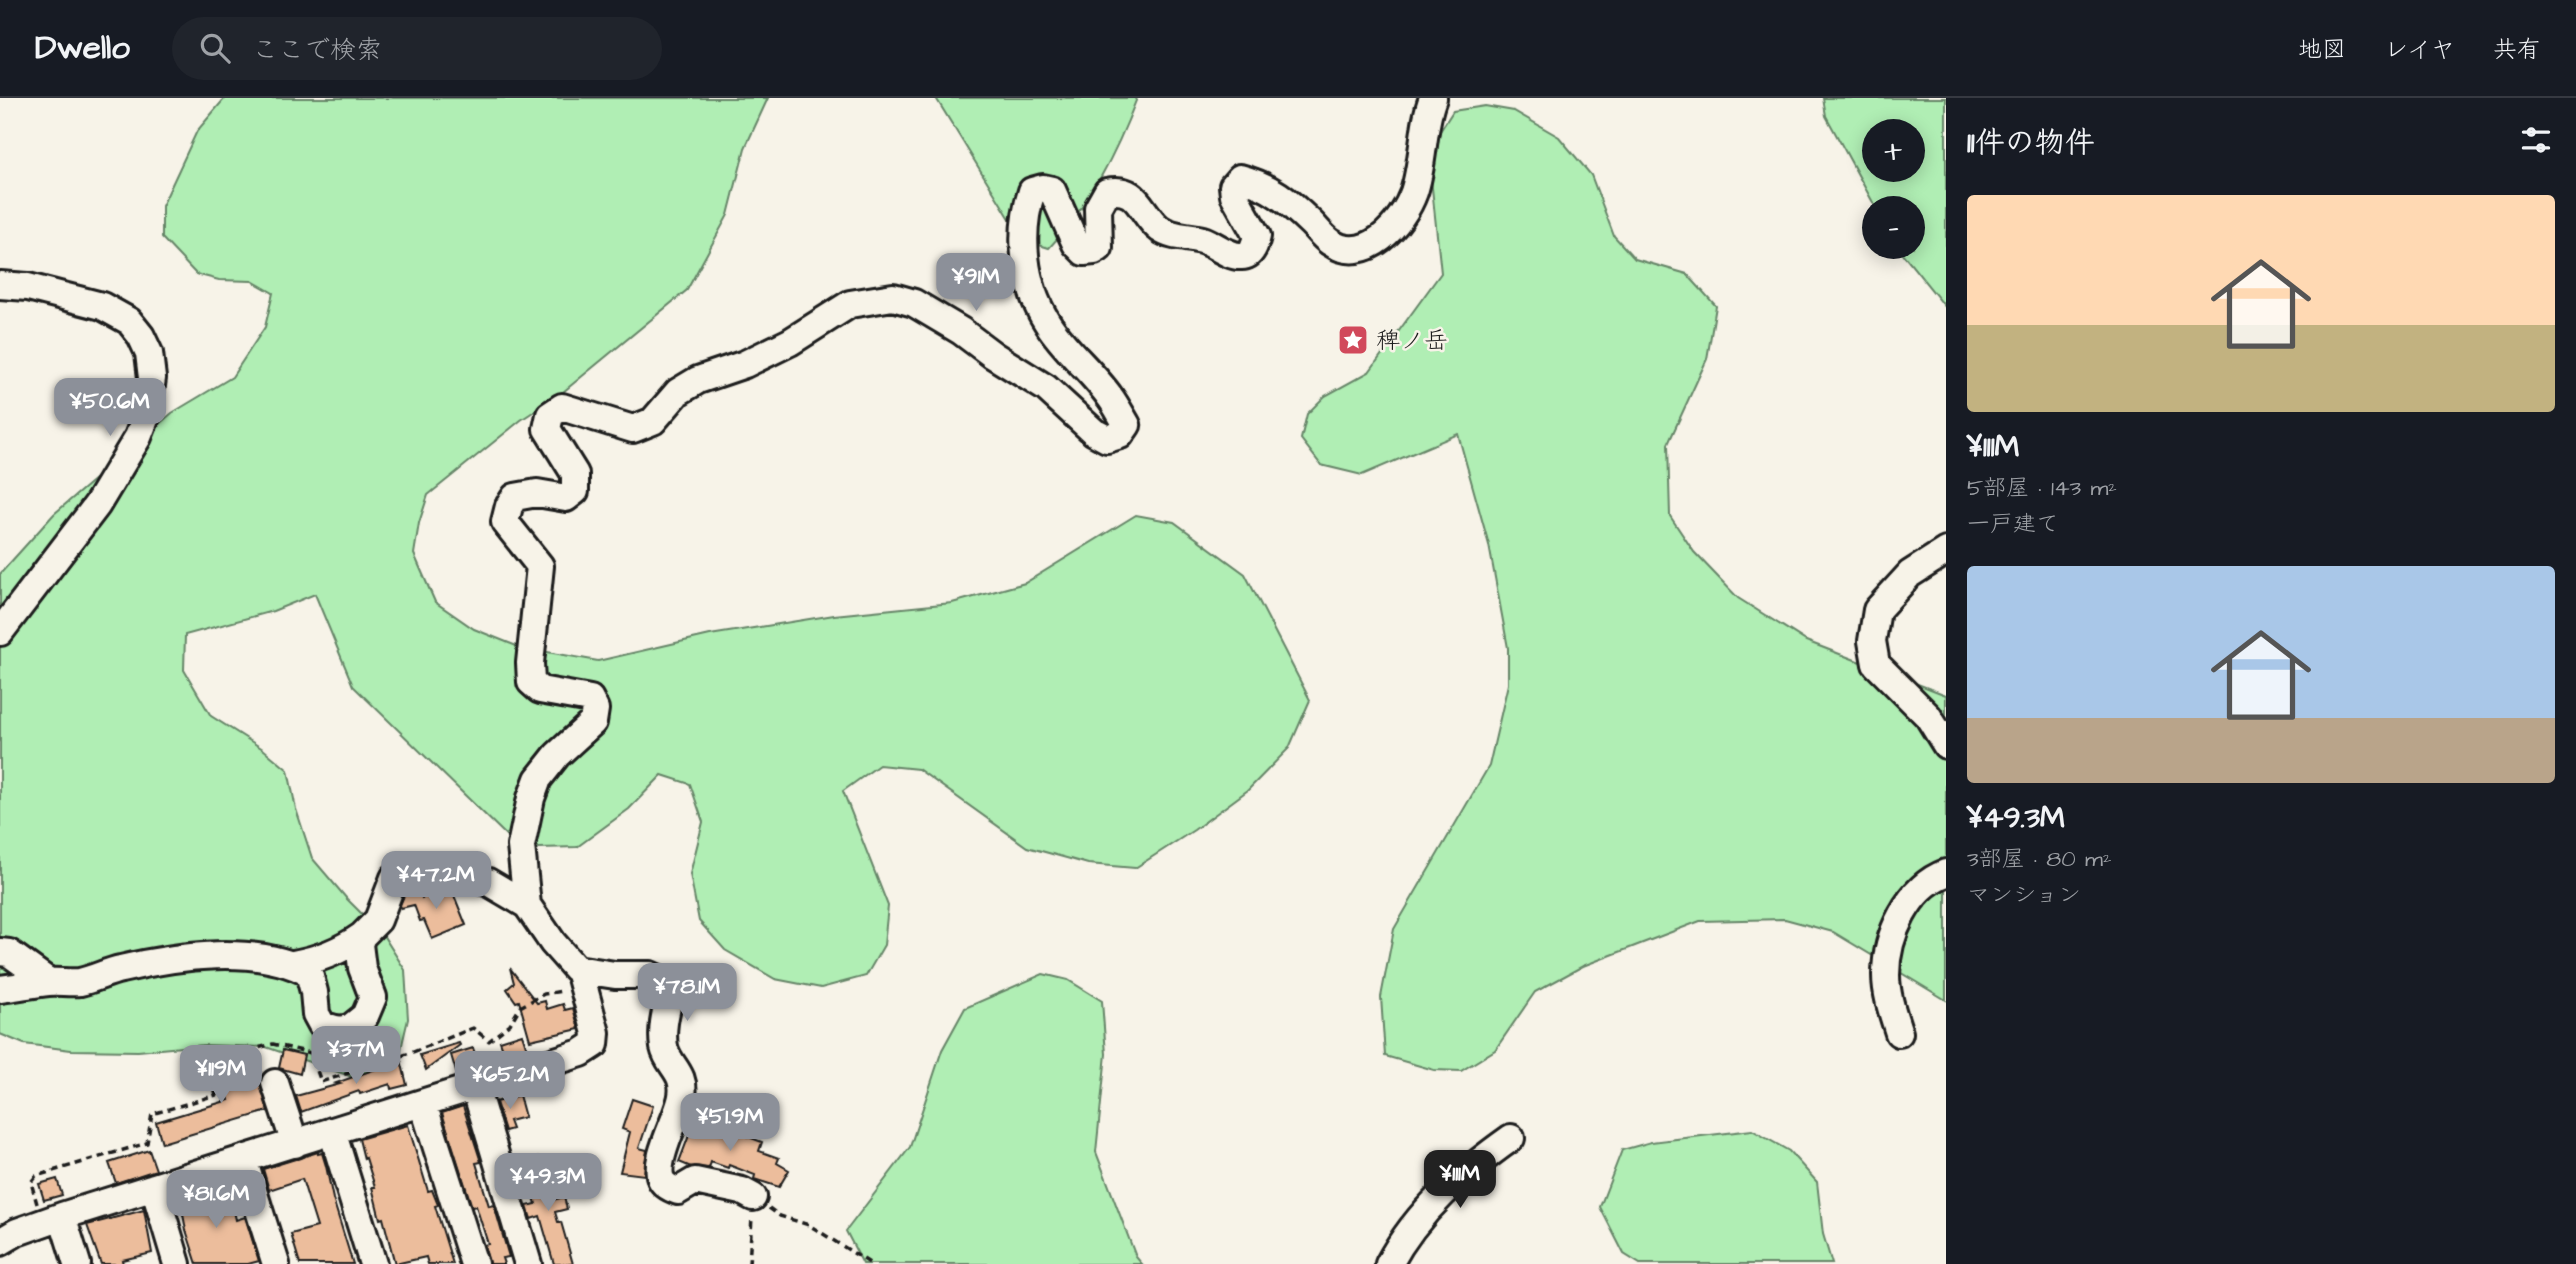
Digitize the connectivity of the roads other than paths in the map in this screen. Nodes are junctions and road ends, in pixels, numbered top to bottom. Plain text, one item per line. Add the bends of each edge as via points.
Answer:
1 (1433, 98) edge
2 (0, 285) edge
3 (1946, 551) edge
4 (0, 632) edge
5 (1946, 745) edge
6 (1946, 873) edge
7 (527, 905) junction
8 (362, 936) junction
9 (0, 952) edge
10 (293, 964) junction
11 (579, 970) junction
12 (50, 982) junction
13 (0, 989) edge
14 (1899, 1033) dead end
15 (275, 1083) dead end
16 (475, 1087) junction
17 (423, 1104) junction
18 (332, 1131) junction
19 (1511, 1138) dead end
20 (295, 1144) junction
21 (243, 1160) junction
22 (154, 1187) junction
23 (753, 1197) road end
24 (62, 1216) junction
25 (0, 1242) edge
26 (77, 1264) edge
27 (177, 1264) edge
28 (276, 1264) edge
29 (373, 1264) edge
30 (474, 1264) edge
31 (528, 1264) edge
32 (1389, 1264) edge

1 - 7 street via 1413,195 1381,240 1354,250 1331,243 1291,204 1262,184 1240,178 1233,186 1234,195 1257,236 1254,247 1242,257 1159,229 1129,193 1120,189 1107,192 1098,208 1099,248 1084,252 1052,190 1032,191 1023,226 1035,298 1047,322 1110,396 1127,425 1120,435 1107,439 1094,432 1046,388 914,303 893,297 850,304 790,342 698,380 678,392 653,421 633,429 562,407 550,415 547,429 575,474 575,491 566,498 537,493 514,497 505,522 540,566 531,682 540,690 590,699 595,709 593,722 557,755 538,779 531,798 521,846
2 - 4 street via 28,287 102,306 130,321 149,352 152,379 138,438 97,505
3 - 5 street via 1910,574 1877,610 1872,641 1876,664 1928,716
6 - 14 street via 1911,899 1894,930 1886,974
7 - 8 street via 488,882 446,873 394,878 378,920
7 - 11 street
8 - 10 street via 348,946
8 - 10 street via 362,968 373,998 365,1016 350,1028 338,1030 322,1024 309,973
9 - 12 street via 9,953
10 - 12 street via 253,957 170,958 80,982
11 - 16 street via 595,1044 581,1053
11 - 23 street via 650,975 663,981 670,994 663,1022 664,1050 684,1081 661,1179 678,1192 695,1181
12 - 13 street
15 - 20 street
16 - 17 street
16 - 31 street
17 - 18 street
17 - 30 street
18 - 20 street
18 - 29 street
19 - 32 street via 1428,1208
20 - 21 street
21 - 22 street
21 - 28 street
22 - 24 street
22 - 27 street
24 - 25 street
24 - 26 street

